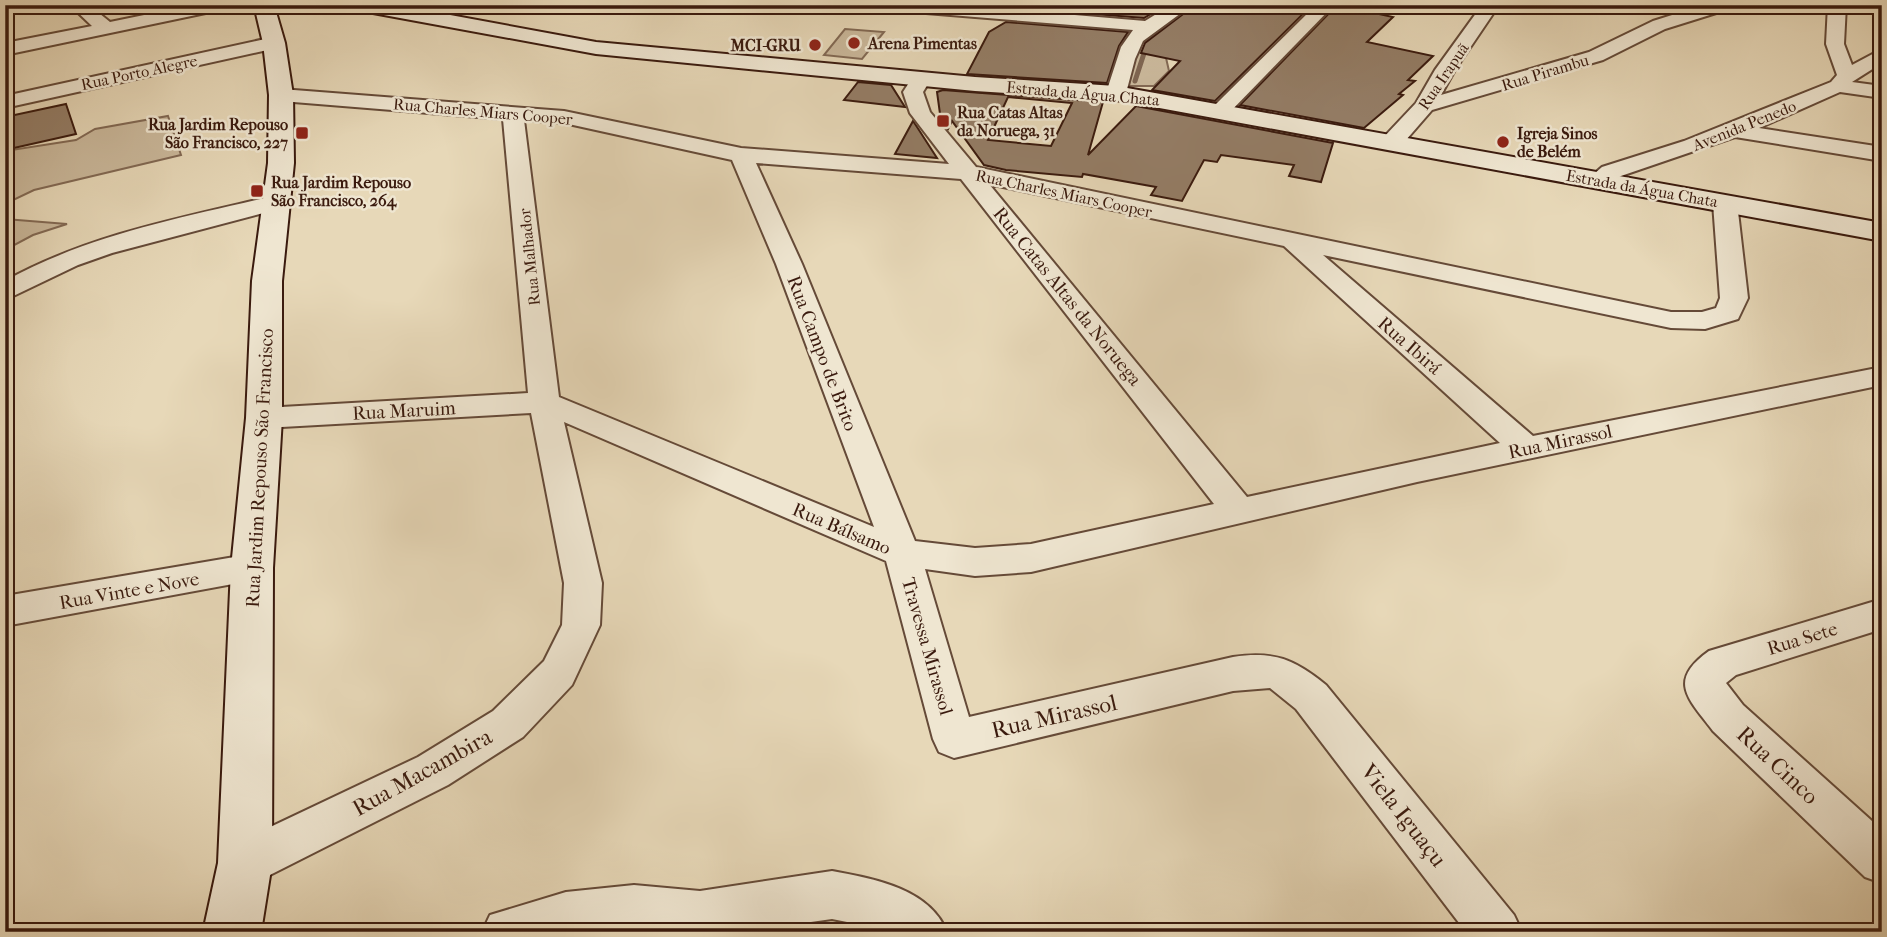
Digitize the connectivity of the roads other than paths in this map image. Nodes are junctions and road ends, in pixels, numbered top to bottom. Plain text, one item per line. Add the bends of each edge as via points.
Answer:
1 (32, 5) edge
2 (78, 5) edge
3 (220, 5) edge
4 (264, 5) edge
5 (362, 5) edge
6 (889, 5) edge
7 (1184, 5) edge
8 (1326, 5) edge
9 (1491, 5) edge
10 (1666, 5) edge
11 (1723, 5) edge
12 (1837, 5) edge
13 (5, 8) edge
14 (981, 9) edge
15 (1659, 25) junction
16 (1146, 26) junction
17 (106, 29) junction
18 (274, 43) junction
19 (1835, 44) junction
20 (5, 49) edge
21 (1882, 55) edge
22 (1445, 70) junction
23 (921, 79) junction
24 (1842, 81) junction
25 (1497, 87) junction
26 (1882, 92) edge
27 (1116, 93) junction
28 (281, 95) junction
29 (5, 102) edge
30 (1425, 106) junction
31 (1221, 110) junction
32 (513, 111) junction
33 (1734, 130) junction
34 (1391, 143) junction
35 (741, 155) junction
36 (1882, 155) edge
37 (970, 173) junction
38 (1599, 180) junction
39 (278, 202) junction
40 (1724, 203) junction
41 (1882, 232) edge
42 (1293, 242) junction
43 (5, 292) edge
44 (1882, 376) edge
45 (544, 402) junction
46 (264, 418) junction
47 (1526, 448) junction
48 (1238, 509) junction
49 (902, 553) junction
50 (252, 568) junction
51 (5, 611) edge
52 (1882, 614) edge
53 (1723, 663) joint
54 (1311, 698) joint
55 (954, 739) joint
56 (1882, 861) edge
57 (245, 863) junction
58 (232, 932) edge
59 (507, 932) edge
60 (922, 932) edge
61 (1497, 932) edge

1 - 13 street
2 - 17 street
3 - 17 street
4 - 18 street, Rua Jardim Repouso São Francisco
5 - 23 street, Estrada da Água Chata via 596,48
6 - 14 street
7 - 16 street
8 - 31 street
9 - 22 street, Rua Irapuã
10 - 15 street
11 - 15 street, Rua Pirambu
12 - 19 street
14 - 16 street
15 - 25 street, Rua Pirambu via 1596,56
16 - 27 street via 1127,54
17 - 20 street
18 - 28 street, Rua Jardim Repouso São Francisco
18 - 29 street, Rua Porto Alegre
19 - 21 street
19 - 24 street
21 - 24 street, Avenida Penedo
22 - 25 street via 1466,82
22 - 30 street, Rua Irapuã
23 - 27 street, Estrada da Água Chata
23 - 37 street, Rua Catas Altas da Noruega via 913,92 920,113
24 - 26 street
24 - 33 street, Avenida Penedo
25 - 30 street, Rua Pirambu
27 - 31 street, Estrada da Água Chata
28 - 32 street, Rua Charles Miars Cooper
28 - 39 street, Rua Jardim Repouso São Francisco
30 - 34 street, Rua Irapuã
31 - 34 street, Estrada da Água Chata
32 - 35 street, Rua Charles Miars Cooper via 564,117
32 - 45 street, Rua Malhador
33 - 36 street
33 - 38 street, Avenida Penedo via 1610,172
34 - 38 street, Estrada da Água Chata
35 - 37 street, Rua Charles Miars Cooper
35 - 49 street, Rua Campo de Brito via 789,264
37 - 42 street, Rua Charles Miars Cooper
37 - 48 street, Rua Catas Altas da Noruega
38 - 40 street, Estrada da Água Chata
39 - 43 street via 90,252
39 - 46 street, Rua Jardim Repouso São Francisco via 267,281
40 - 41 street, Estrada da Água Chata
40 - 42 street, Rua Charles Miars Cooper via 1734,298 1728,313 1705,321 1671,320
42 - 47 street, Rua Ibirá
44 - 47 street, Rua Mirassol
45 - 46 street, Rua Maruim
45 - 49 street, Rua Bálsamo
45 - 57 street, Rua Macambira via 583,583 581,625 558,673 508,724 433,771
46 - 50 street, Rua Jardim Repouso São Francisco
47 - 48 street, Rua Mirassol
48 - 49 street, Rua Bálsamo via 1031,558 975,562
49 - 55 street, Travessa Mirassol
50 - 51 street, Rua Vinte e Nove
50 - 57 street, Rua Jardim Repouso São Francisco
52 - 53 street, Rua Sete
53 - 56 street, Rua Cinco via 1705,676 1707,692 1728,718
54 - 55 street, Rua Mirassol via 1286,675 1263,669
54 - 61 street, Viela Iguaçu
57 - 58 street, Rua Jardim Repouso São Francisco
59 - 60 street via 566,916 634,909 699,915 832,895 882,905

